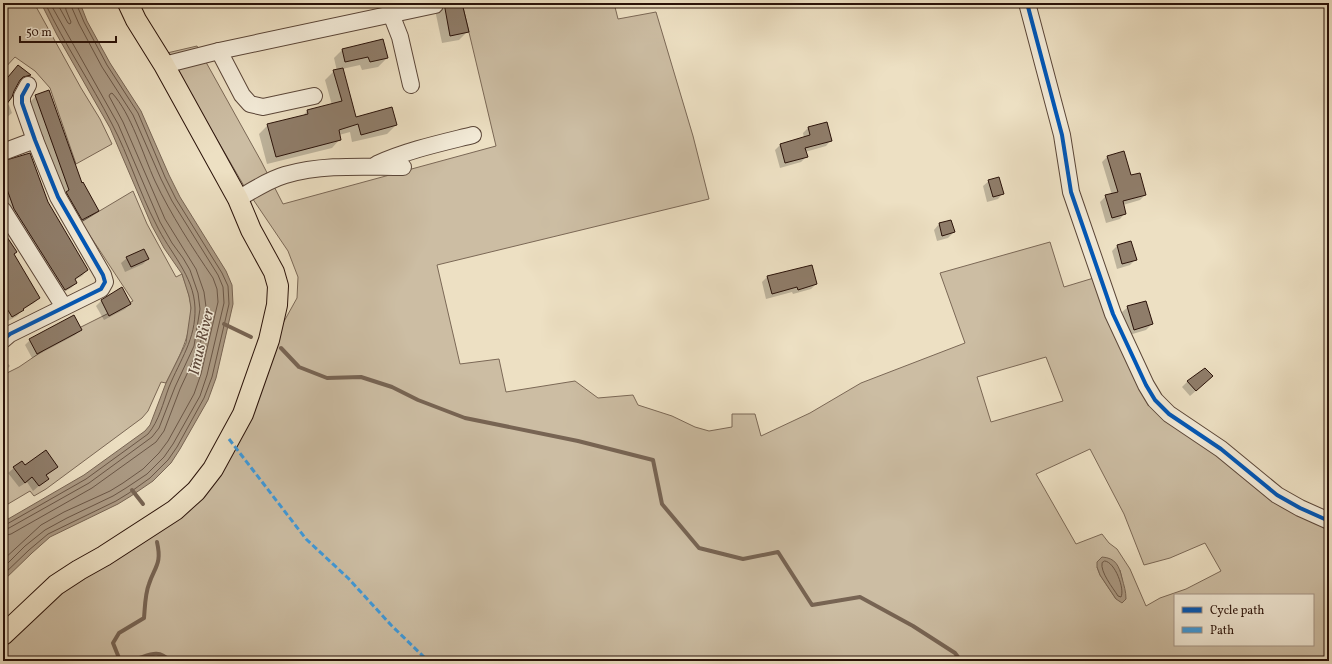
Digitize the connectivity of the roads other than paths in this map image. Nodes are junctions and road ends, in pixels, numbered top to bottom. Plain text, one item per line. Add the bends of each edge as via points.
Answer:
1 (128, 3) edge
2 (1027, 3) edge
3 (435, 5) dead end
4 (391, 14) junction
5 (219, 51) junction
6 (164, 65) junction
7 (28, 84) dead end
8 (412, 85) dead end
9 (314, 96) dead end
10 (474, 135) dead end
11 (35, 140) junction
12 (3, 152) edge
13 (370, 167) junction
14 (403, 167) dead end
15 (238, 199) junction
16 (3, 210) edge
17 (64, 307) junction
18 (5, 332) edge
19 (1329, 520) edge
20 (3, 635) edge

1 - 6 main road
2 - 19 street via 1062,135 1071,192 1113,314 1146,385 1155,400 1169,414 1221,449 1277,495
3 - 4 street
4 - 5 street
4 - 8 street via 400,37
5 - 6 street
5 - 9 street via 242,95 250,104 263,107
6 - 15 main road
7 - 11 street via 22,96 22,103
10 - 13 street via 391,158
11 - 12 street
11 - 17 street via 58,197 105,282 101,289
13 - 14 street
13 - 15 street via 342,166 283,176
15 - 20 main road via 251,230 274,272 278,286 277,305 269,340 236,427 213,469 196,491 175,510 56,586
16 - 17 street
17 - 18 street

